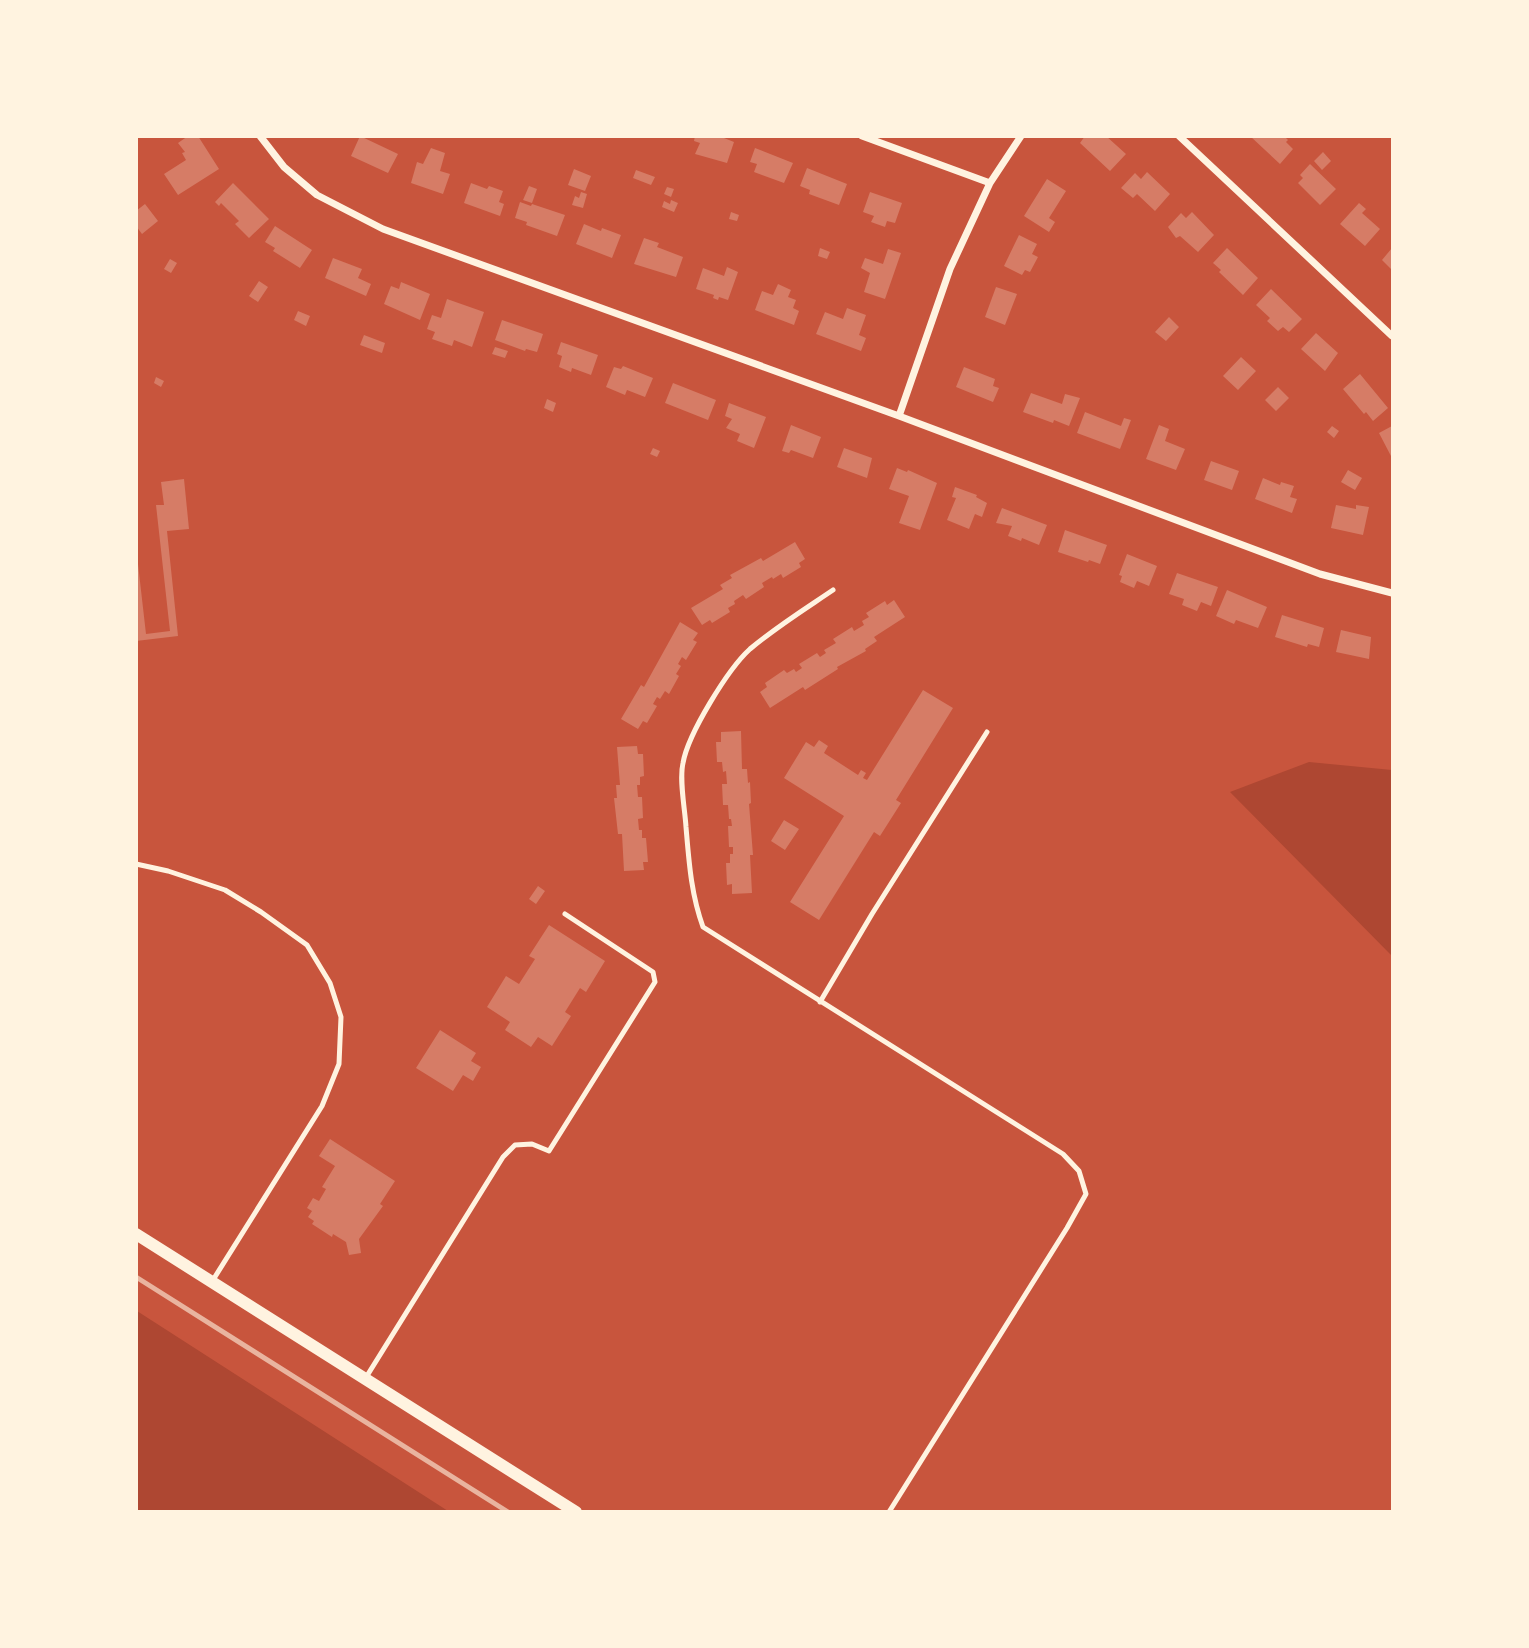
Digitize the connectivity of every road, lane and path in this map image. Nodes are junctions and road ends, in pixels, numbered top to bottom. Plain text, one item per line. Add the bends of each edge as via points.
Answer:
1 (260, 136) edge
2 (862, 136) edge
3 (1021, 136) edge
4 (1179, 136) edge
5 (990, 183) junction
6 (1392, 336) edge
7 (899, 416) junction
8 (833, 590) dead end
9 (1392, 593) edge
10 (987, 732) dead end
11 (136, 863) edge
12 (565, 915) dead end
13 (820, 1002) junction
14 (136, 1234) edge
15 (211, 1282) junction
16 (365, 1379) junction
17 (576, 1511) edge
18 (889, 1511) edge

1 - 7 street via 284,167 317,195 383,229
2 - 5 street
3 - 5 street
4 - 6 street
5 - 7 street via 950,269
7 - 9 street via 1320,574
8 - 13 lane via 747,651 715,694 693,733 682,765 693,899 703,927
10 - 13 lane
11 - 15 lane via 225,890 307,945 330,983 341,1017 339,1064 322,1106
12 - 16 lane via 653,972 655,982 549,1150 515,1144 503,1157
13 - 18 lane via 1063,1154 1079,1171 1086,1194
14 - 15 street
15 - 16 street
16 - 17 street

